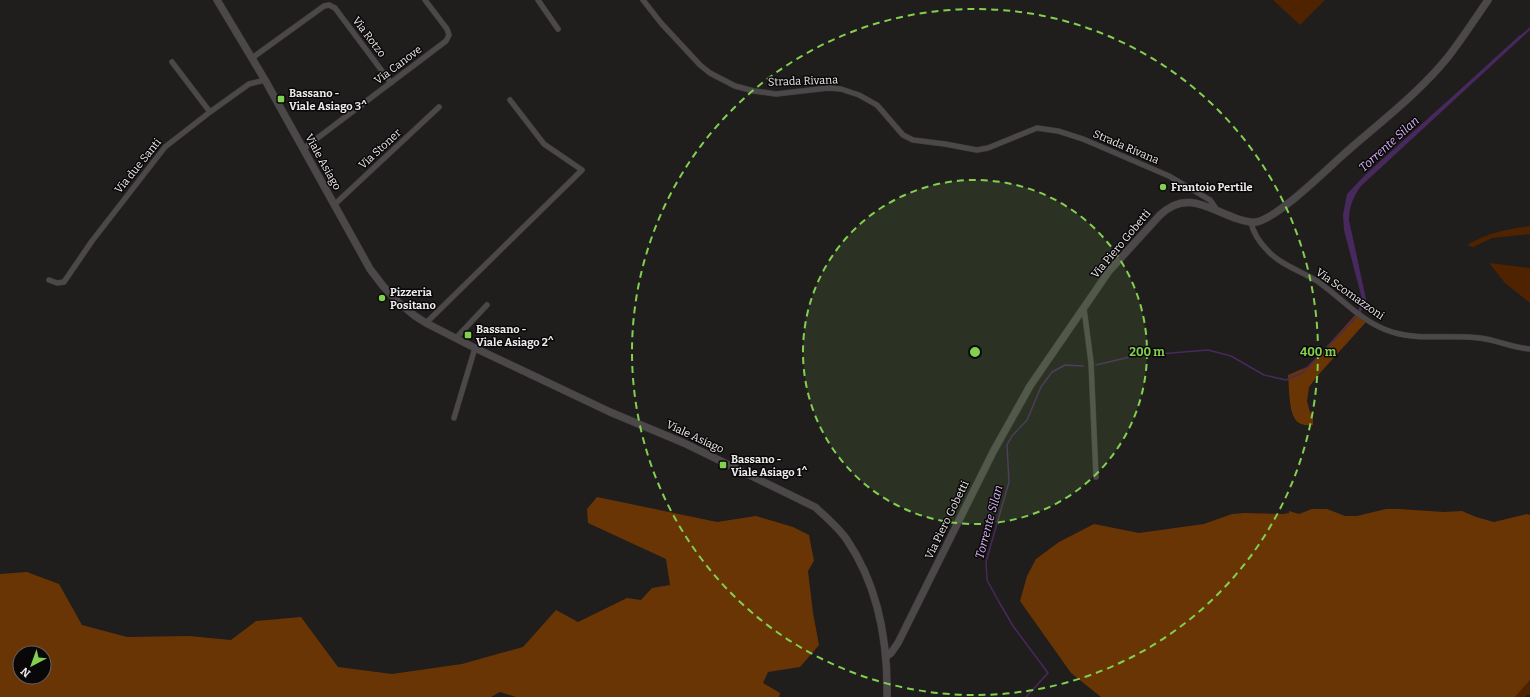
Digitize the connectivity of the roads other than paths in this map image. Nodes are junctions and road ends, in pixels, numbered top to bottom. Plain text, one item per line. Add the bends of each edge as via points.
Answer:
1 (217, 0) edge
2 (426, 0) edge
3 (538, 0) edge
4 (643, 0) edge
5 (1488, 0) edge
6 (558, 29) dead end
7 (252, 58) junction
8 (172, 62) dead end
9 (265, 80) junction
10 (391, 83) junction
11 (510, 100) dead end
12 (439, 108) dead end
13 (210, 112) junction
14 (303, 149) junction
15 (334, 205) junction
16 (1219, 212) junction
17 (1251, 222) junction
18 (49, 280) dead end
19 (487, 305) dead end
20 (1084, 309) junction
21 (426, 323) junction
22 (456, 338) junction
23 (475, 348) junction
24 (1530, 349) edge
25 (454, 418) dead end
26 (1096, 478) dead end
27 (886, 657) junction
28 (886, 697) edge

1 - 7 main road, Viale Asiago
2 - 10 street, Via Canove via 447,29 448,38
3 - 6 street
4 - 16 street, Strada Rivana via 700,65 735,86 776,94 841,89 877,104 903,135 913,140 977,150 1037,128 1058,131 1169,176 1210,200
5 - 17 main road via 1448,57 1426,81 1287,204 1264,220
7 - 9 main road, Viale Asiago
7 - 10 street, Via Rotzo via 324,6 329,5 335,8
8 - 13 street
9 - 13 street, Via due Santi via 249,84
9 - 14 main road, Viale Asiago
10 - 14 street, Via Canove
11 - 21 street via 544,144 582,170
12 - 15 street, Via Stoner
13 - 18 street, Via due Santi via 165,147 92,241 64,282 57,284
14 - 15 main road, Viale Asiago
15 - 21 main road, Viale Asiago via 382,286
16 - 17 main road, Via Piero Gobetti
16 - 20 main road, Via Piero Gobetti via 1205,205 1183,202 1168,208 1109,271
17 - 24 street, Via Scomazzoni via 1254,233 1268,252 1321,284 1374,326 1402,335 1478,338
19 - 22 street
20 - 26 street via 1090,362
20 - 27 main road, Via Piero Gobetti via 1030,386 1015,412 898,642
21 - 22 main road, Viale Asiago
22 - 23 main road, Viale Asiago
23 - 25 street
23 - 27 main road, Viale Asiago via 610,412 684,443 815,508 847,539 872,588 881,622
27 - 28 main road, Viale Asiago

